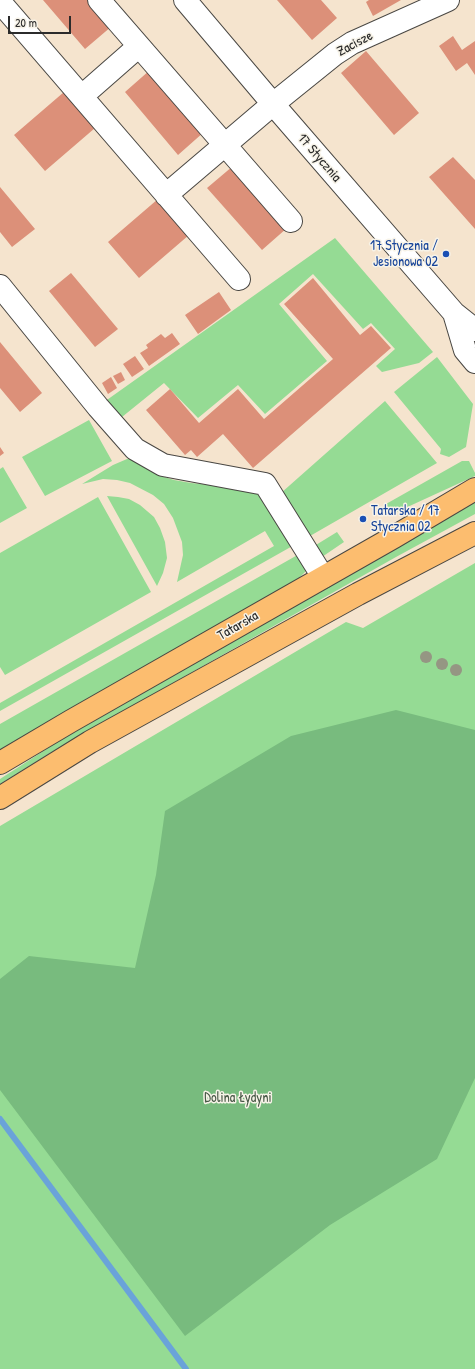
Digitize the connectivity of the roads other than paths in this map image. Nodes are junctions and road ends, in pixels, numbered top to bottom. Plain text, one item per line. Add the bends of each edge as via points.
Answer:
1 (99, 0) edge
2 (185, 0) edge
3 (448, 0) edge
4 (0, 2) edge
5 (138, 46) junction
6 (82, 96) junction
7 (273, 104) junction
8 (225, 145) junction
9 (166, 195) junction
10 (291, 221) dead end
11 (239, 279) dead end
12 (0, 286) edge
13 (454, 314) junction
14 (475, 330) edge
15 (475, 362) edge
16 (475, 488) edge
17 (475, 533) edge
18 (323, 577) junction
19 (0, 763) edge
20 (0, 798) edge

1 - 5 street
2 - 7 street, 17 Stycznia
3 - 7 street, Zacisze via 352,43
4 - 6 street
5 - 6 street
5 - 8 street
6 - 9 street
7 - 8 street, Zacisze
7 - 13 street, 17 Stycznia
8 - 9 street, Zacisze
8 - 10 street
9 - 11 street
12 - 18 street via 135,449 163,465 265,484
13 - 14 street, 17 Stycznia
13 - 15 street, 17 Stycznia via 465,350
16 - 18 main road, Tatarska
17 - 20 main road via 358,594 90,742
18 - 19 main road, Tatarska

